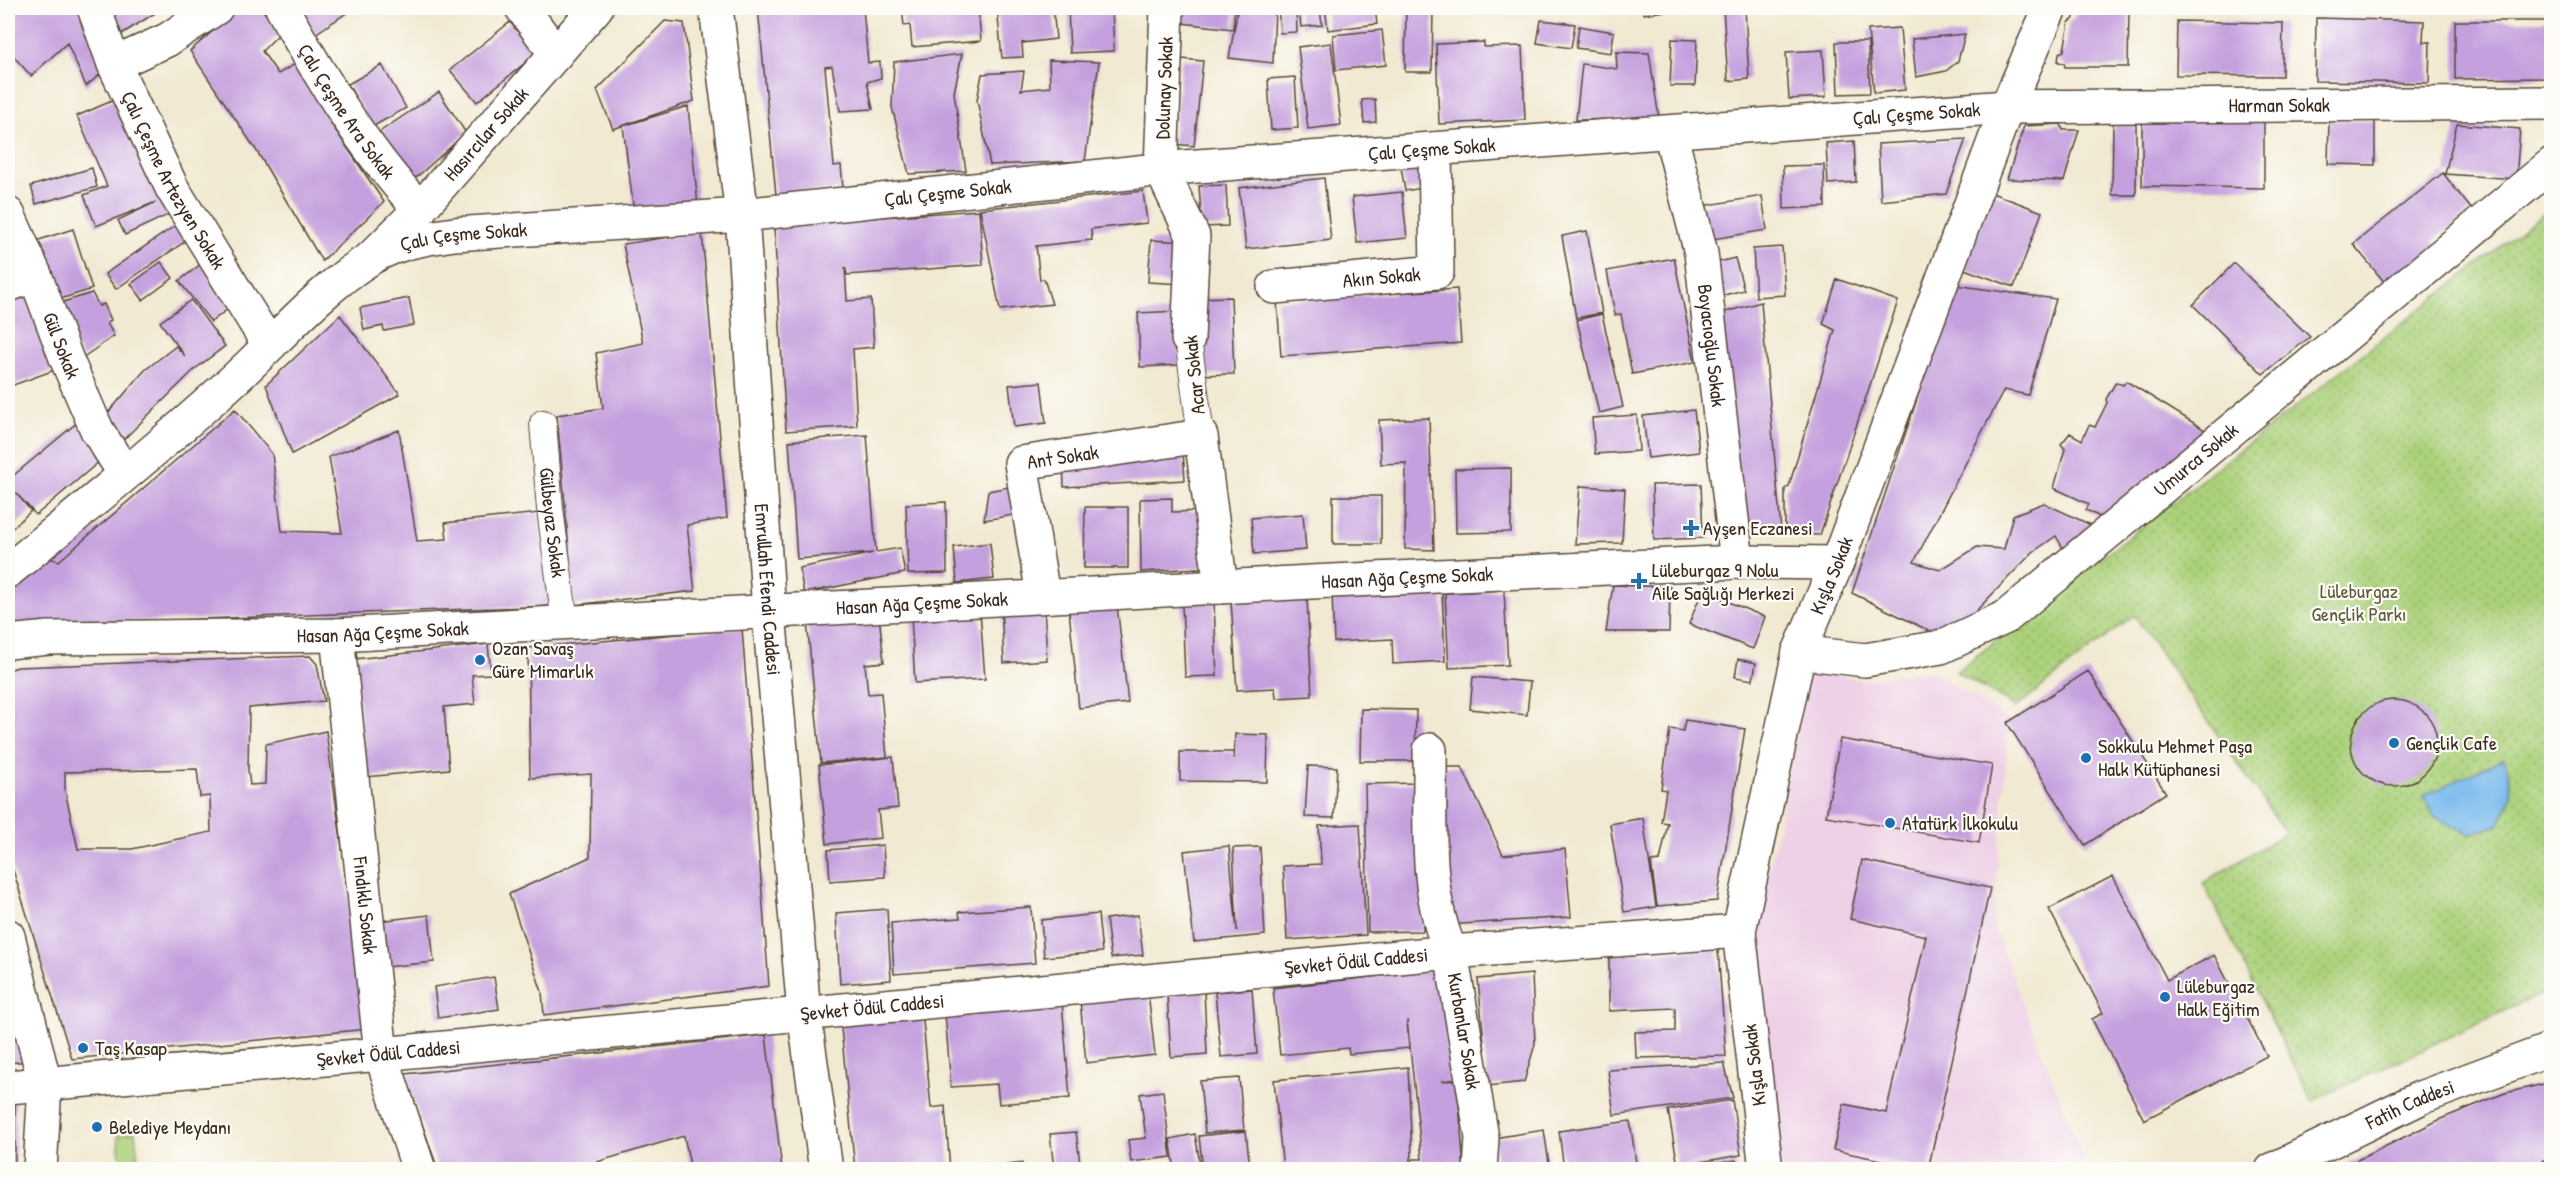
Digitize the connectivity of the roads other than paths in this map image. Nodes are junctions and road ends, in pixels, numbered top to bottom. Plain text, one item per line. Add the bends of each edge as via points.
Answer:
1 (94, 8) edge
2 (216, 8) edge
3 (282, 8) edge
4 (522, 8) edge
5 (596, 8) edge
6 (716, 8) edge
7 (1167, 8) edge
8 (2045, 13) edge
9 (556, 54) junction
10 (114, 64) junction
11 (2552, 103) edge
12 (2007, 107) junction
13 (1671, 132) junction
14 (1435, 149) junction
15 (2552, 164) edge
16 (1161, 169) junction
17 (420, 208) junction
18 (8, 214) edge
19 (742, 215) junction
20 (372, 257) junction
21 (21, 280) edge
22 (1274, 287) dead end
23 (1188, 339) joint
24 (269, 345) junction
25 (543, 423) dead end
26 (1201, 436) junction
27 (125, 474) junction
28 (1737, 562) junction
29 (1837, 563) junction
30 (8, 571) edge
31 (1221, 587) junction
32 (1043, 595) junction
33 (769, 613) junction
34 (565, 623) junction
35 (337, 635) junction
36 (8, 642) edge
37 (1799, 652) junction
38 (1430, 750) dead end
39 (1738, 931) junction
40 (8, 936) edge
41 (1451, 952) junction
42 (804, 1013) junction
43 (2552, 1048) edge
44 (381, 1054) junction
45 (45, 1084) junction
46 (8, 1087) edge
47 (40, 1170) edge
48 (419, 1170) edge
49 (826, 1170) edge
50 (1480, 1170) edge
51 (1766, 1170) edge
52 (2272, 1170) edge

1 - 10 street, Çalı Çeşme Artezyen Sokak
2 - 10 street via 167,40
3 - 17 street, Çalı Çeşme Ara Sokak via 353,123 400,188
4 - 9 street
5 - 9 street, Hasırcılar Sokak
6 - 19 street, Emrullah Efendi Caddesi
7 - 16 street, Dolunay Sokak
8 - 12 street, Kışla Sokak
9 - 17 street, Hasırcılar Sokak
10 - 24 street, Çalı Çeşme Artezyen Sokak via 172,188
11 - 12 street, Harman Sokak
12 - 13 street, Çalı Çeşme Sokak
12 - 29 street, Kışla Sokak
13 - 14 street, Çalı Çeşme Sokak
13 - 28 street, Boyacıoğlu Sokak via 1701,253
14 - 16 street, Çalı Çeşme Sokak
14 - 22 street, Akın Sokak via 1437,272
15 - 37 street, Umurca Sokak via 2006,617 1941,647 1865,660
16 - 19 street, Çalı Çeşme Sokak
16 - 23 street, Acar Sokak via 1193,236
17 - 20 street, Hasırcılar Sokak
18 - 21 street, Gül Sokak
19 - 20 street, Çalı Çeşme Sokak via 454,234 416,240
19 - 33 street, Emrullah Efendi Caddesi
20 - 24 street, Çalı Çeşme Sokak
21 - 27 street, Gül Sokak via 66,358 97,430
23 - 26 street, Acar Sokak
24 - 27 street, Çalı Çeşme Sokak
25 - 34 street, Gülbeyaz Sokak
26 - 31 street, Acar Sokak
26 - 32 street, Ant Sokak via 1021,463
27 - 30 street, Çalı Çeşme Sokak
28 - 29 street, Hasan Ağa Çeşme Sokak
28 - 31 street, Hasan Ağa Çeşme Sokak
29 - 37 street, Kışla Sokak
31 - 32 street, Hasan Ağa Çeşme Sokak
32 - 33 street, Hasan Ağa Çeşme Sokak
33 - 34 street, Hasan Ağa Çeşme Sokak
33 - 42 street, Emrullah Efendi Caddesi
34 - 35 street, Hasan Ağa Çeşme Sokak
35 - 36 street, Hasan Ağa Çeşme Sokak via 49,638
35 - 44 street, Fındıklı Sokak
37 - 39 street, Kışla Sokak
38 - 41 street, Kurbanlar Sokak via 1432,890
39 - 41 street, Şevket Ödül Caddesi
39 - 51 street, Kışla Sokak
40 - 45 street
41 - 42 street, Şevket Ödül Caddesi
41 - 50 street, Kurbanlar Sokak via 1482,1138
42 - 44 street, Şevket Ödül Caddesi
42 - 49 street, Emrullah Efendi Caddesi
43 - 52 street, Fatih Caddesi via 2421,1098
44 - 45 street, Şevket Ödül Caddesi
44 - 48 street, Fındıklı Sokak
45 - 46 street, Şevket Ödül Caddesi
45 - 47 street

